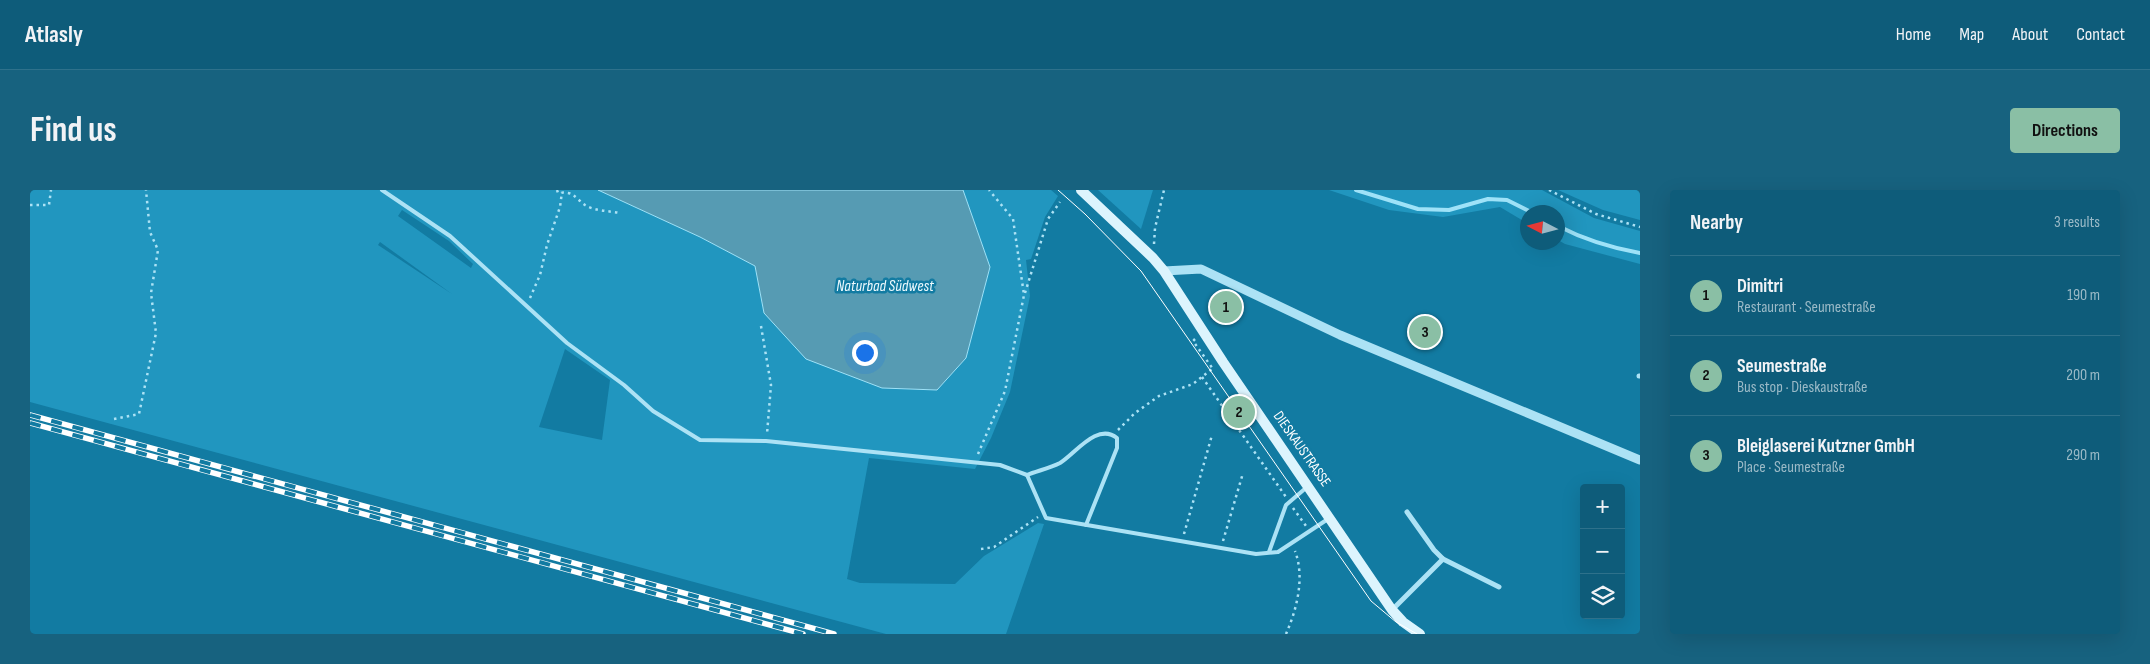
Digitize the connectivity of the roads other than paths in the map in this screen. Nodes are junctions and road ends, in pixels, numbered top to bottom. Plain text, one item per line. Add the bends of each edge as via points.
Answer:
1 (382, 190) edge
2 (1081, 190) edge
3 (1164, 272) junction
4 (1640, 460) edge
5 (1027, 475) junction
6 (1308, 485) junction
7 (1407, 512) dead end
8 (1331, 518) junction
9 (1086, 525) junction
10 (1269, 553) junction
11 (1443, 559) junction
12 (1499, 587) dead end
13 (1392, 610) junction
14 (1420, 634) edge

1 - 5 lane via 450,236 567,343 624,385 653,412 700,440 766,441 1000,465
2 - 3 main road, DIESKAUSTRASSE via 1154,258
3 - 4 street via 1202,269 1340,335
3 - 6 main road, DIESKAUSTRASSE
5 - 9 lane via 1046,518
5 - 9 lane via 1061,462 1080,445 1100,434 1117,438 1117,448
6 - 8 main road, DIESKAUSTRASSE
6 - 10 lane via 1286,506
7 - 11 street
8 - 10 lane via 1278,552
8 - 13 main road, DIESKAUSTRASSE
9 - 10 lane via 1256,554
11 - 12 street
11 - 13 street
13 - 14 main road, DIESKAUSTRASSE

